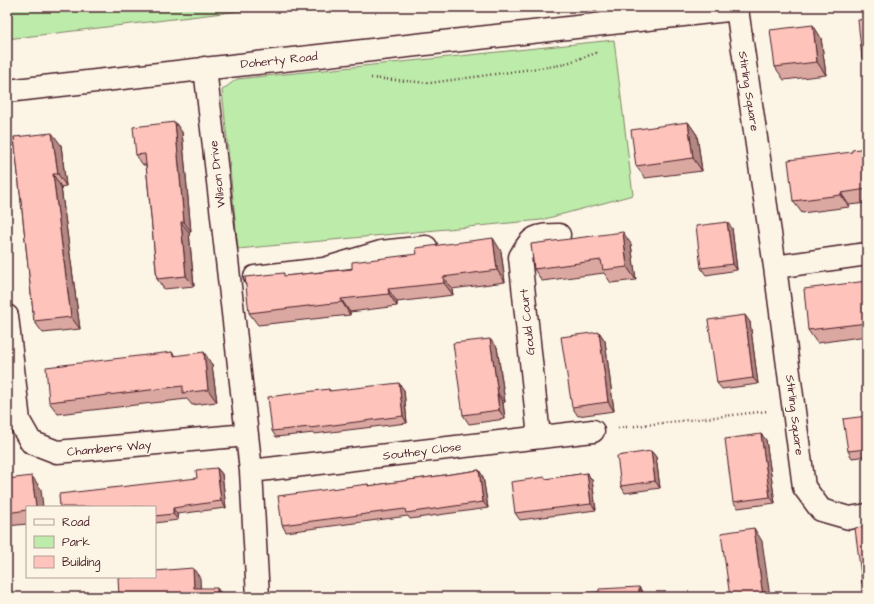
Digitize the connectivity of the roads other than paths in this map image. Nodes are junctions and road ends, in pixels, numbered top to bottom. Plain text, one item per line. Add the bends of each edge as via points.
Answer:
1 (743, 8) edge
2 (551, 29) joint
3 (205, 68) junction
4 (7, 91) edge
5 (559, 235) dead end
6 (426, 247) edge
7 (867, 254) edge
8 (775, 267) junction
9 (230, 280) junction
10 (7, 316) edge
11 (593, 432) dead end
12 (247, 435) junction
13 (539, 437) junction
14 (251, 471) junction
15 (867, 515) edge
16 (258, 597) edge

1 - 2 street, Stirling Square
1 - 8 street, Stirling Square
2 - 3 street, Doherty Road
3 - 4 street, Doherty Road
3 - 9 street, Wilson Drive
5 - 13 street, Gould Court via 542,235 527,244 520,257
6 - 9 street via 381,252 324,269
7 - 8 street
8 - 15 street, Stirling Square via 804,487 821,510 848,518
9 - 12 street, Wilson Drive
10 - 12 street, Chambers Way via 19,421 31,442 57,452
11 - 13 street, Southey Close
12 - 14 street, Wilson Drive
13 - 14 street, Southey Close
14 - 16 street, Wilson Drive

